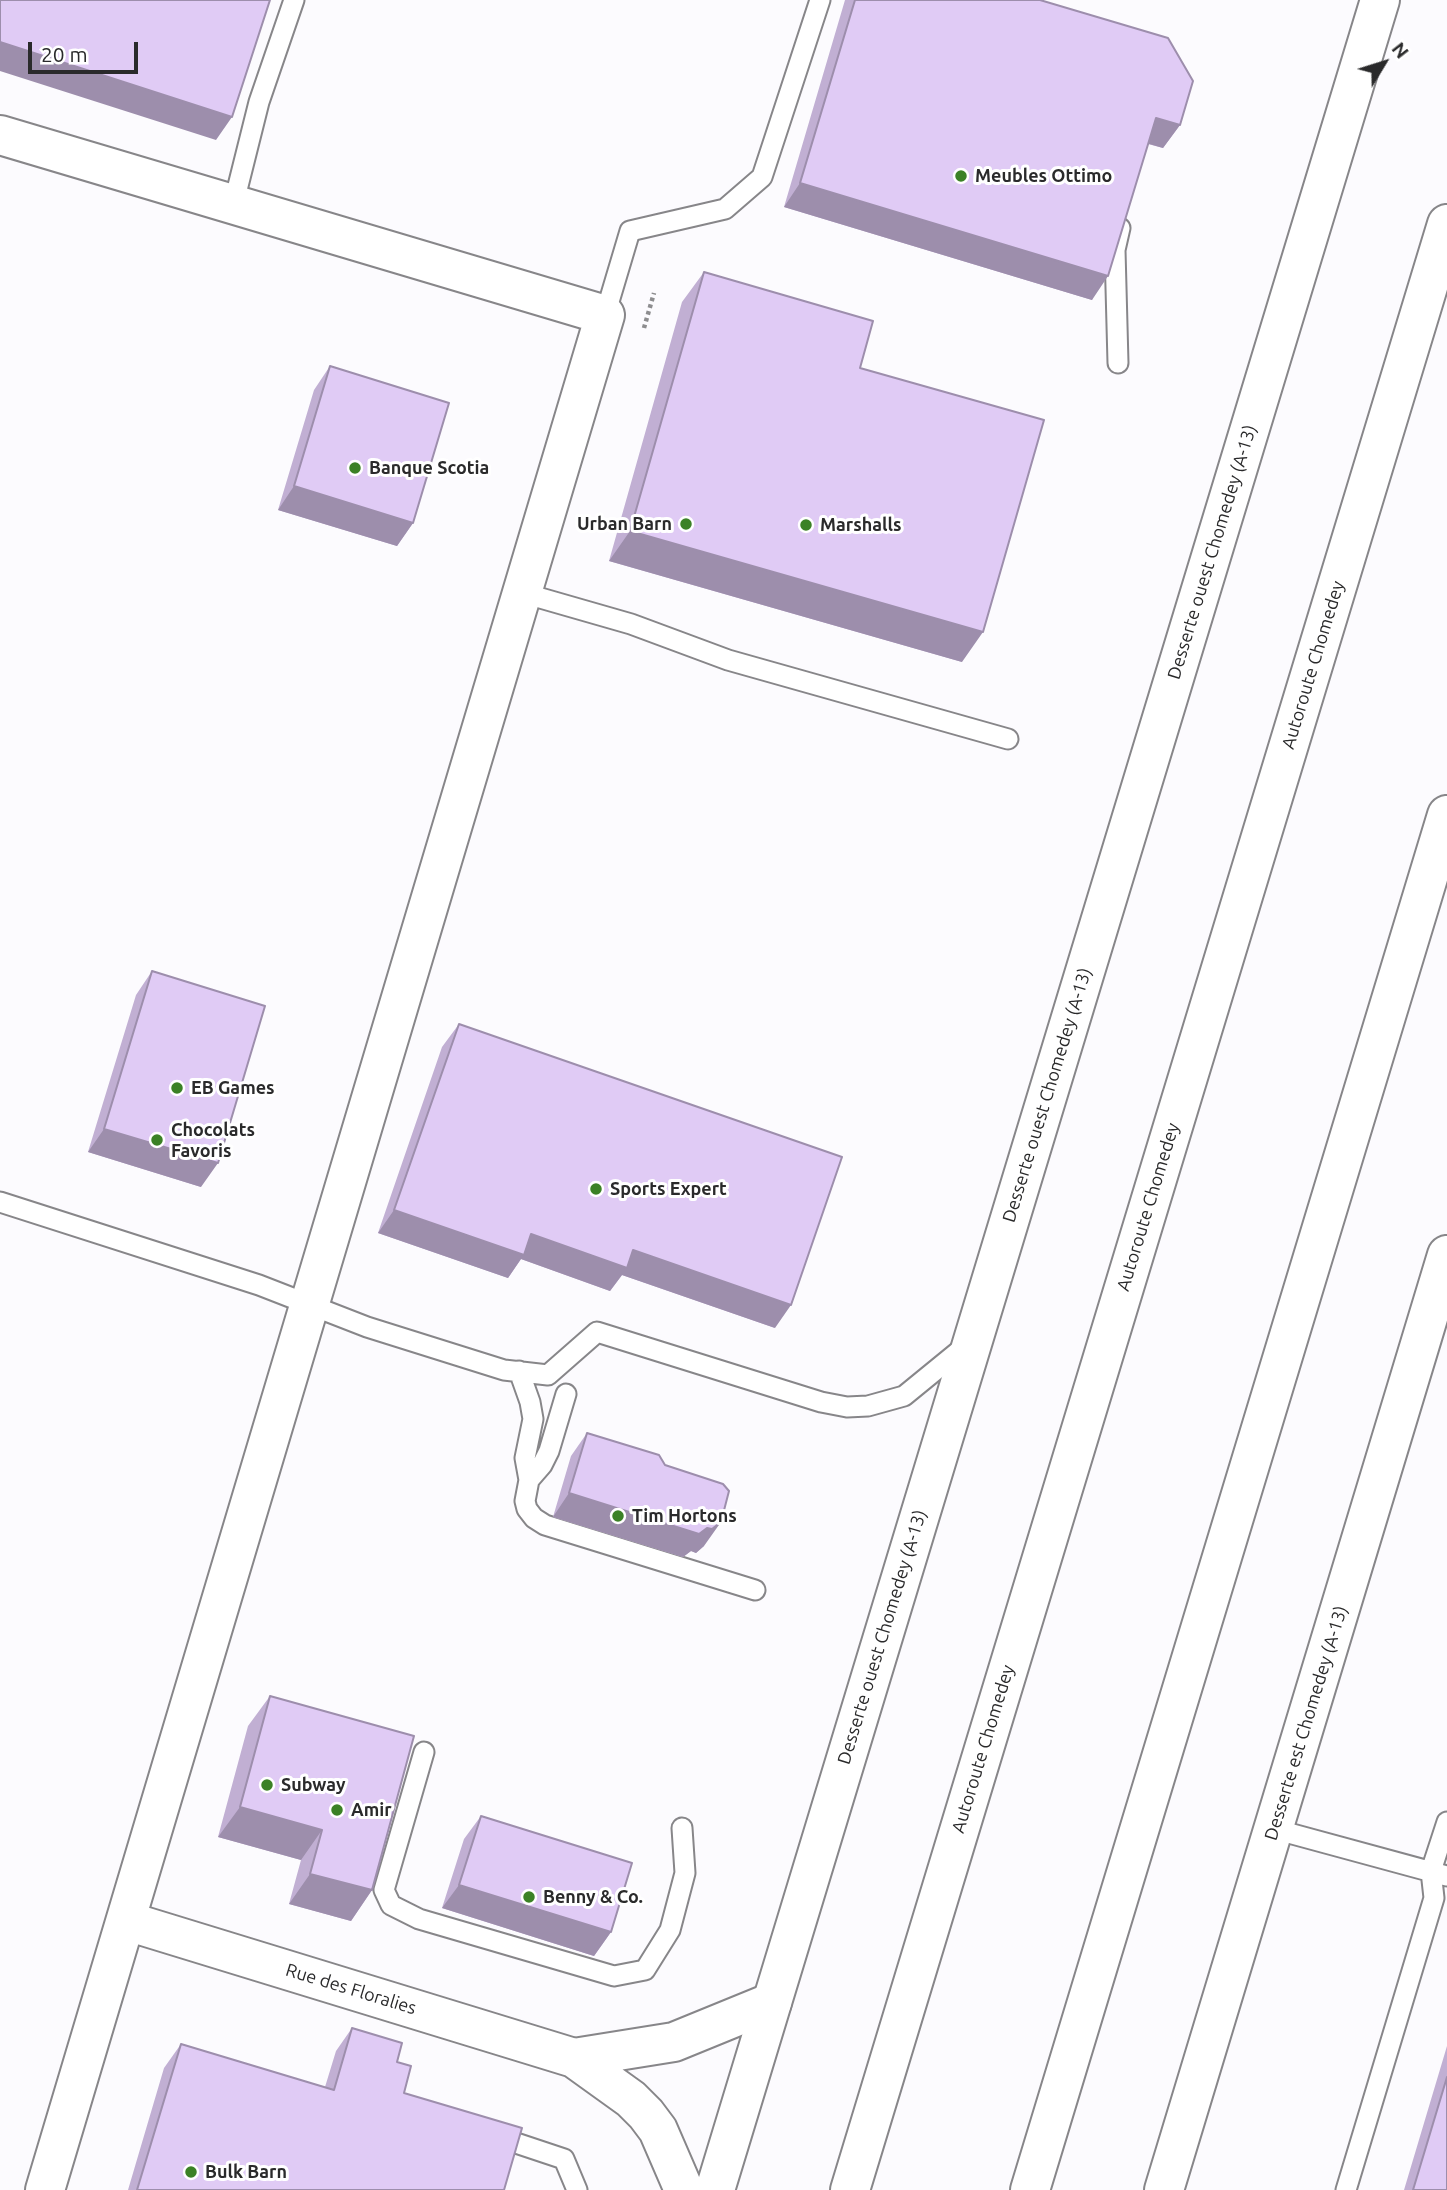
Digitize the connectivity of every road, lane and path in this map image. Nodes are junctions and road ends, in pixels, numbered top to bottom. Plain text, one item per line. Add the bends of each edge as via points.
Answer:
1 (294, 0) edge
2 (820, 0) edge
3 (1380, 0) edge
4 (0, 135) edge
5 (233, 205) junction
6 (1124, 214) edge
7 (1447, 224) edge
8 (605, 315) junction
9 (1118, 363) dead end
10 (523, 593) junction
11 (1008, 739) dead end
12 (1447, 815) edge
13 (0, 1202) edge
14 (1447, 1255) edge
15 (309, 1304) junction
16 (973, 1340) junction
17 (519, 1371) junction
18 (566, 1394) dead end
19 (529, 1480) junction
20 (755, 1590) dead end
21 (424, 1752) dead end
22 (1447, 1822) edge
23 (682, 1828) dead end
24 (1274, 1829) junction
25 (1439, 1874) edge
26 (127, 1921) junction
27 (772, 2001) junction
28 (574, 2058) junction
29 (475, 2129) edge
30 (45, 2190) edge
31 (577, 2190) edge
32 (684, 2190) edge
33 (715, 2190) edge
34 (849, 2190) edge
35 (1030, 2190) edge
36 (1164, 2190) edge
37 (1346, 2190) edge

1 - 5 lane via 259,102
2 - 8 lane via 762,177 725,209 630,231
3 - 16 main road, Desserte ouest Chomedey (A-13)
4 - 5 main road
5 - 8 main road
6 - 9 lane via 1115,250
7 - 34 main road, Autoroute Chomedey
8 - 10 main road
10 - 11 lane via 631,624 728,660
10 - 15 main road
12 - 35 main road
13 - 15 lane
14 - 24 main road, Desserte est Chomedey (A-13)
15 - 17 lane via 367,1327
15 - 26 main road
16 - 17 lane via 904,1396 868,1406 821,1402 597,1332 548,1375
16 - 27 main road, Desserte ouest Chomedey (A-13)
17 - 19 lane via 533,1419 524,1458
18 - 19 lane via 549,1451
19 - 20 lane via 527,1509 545,1525
21 - 23 lane via 384,1890 391,1905 419,1919 614,1976 645,1970 670,1930 685,1873
22 - 25 lane
24 - 25 lane
24 - 36 main road, Desserte est Chomedey (A-13)
25 - 37 lane
26 - 28 main road, Rue des Floralies
26 - 30 main road
27 - 28 main road via 674,2042
27 - 33 main road, Desserte ouest Chomedey (A-13)
28 - 32 main road via 646,2114 658,2130
29 - 31 lane via 564,2159

